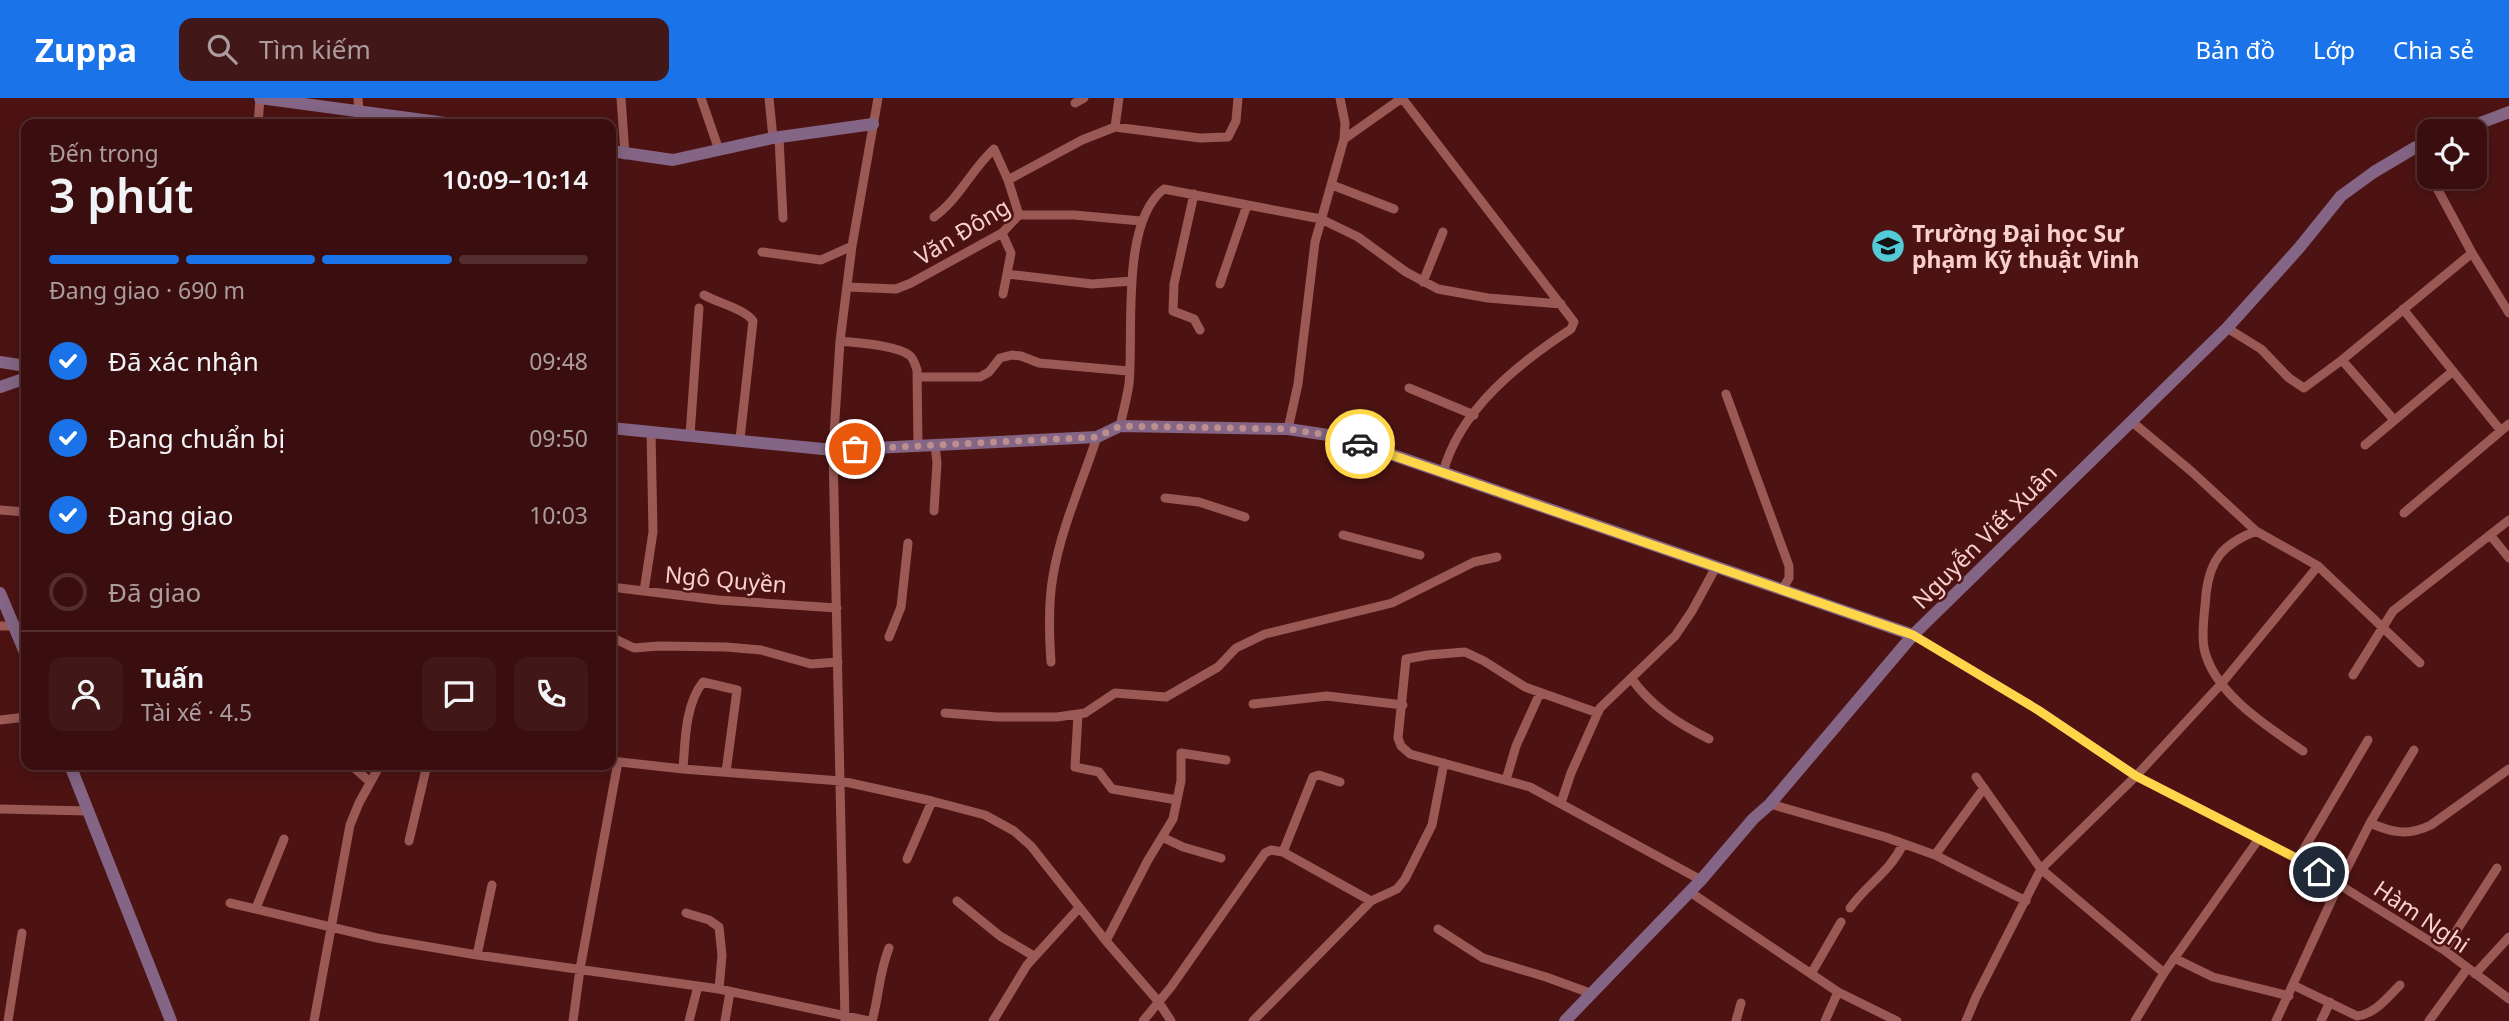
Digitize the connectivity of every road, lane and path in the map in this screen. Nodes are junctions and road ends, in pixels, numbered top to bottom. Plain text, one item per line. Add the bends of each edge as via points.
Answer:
1 (260, 98) edge
2 (358, 98) edge
3 (621, 98) edge
4 (701, 98) edge
5 (769, 98) edge
6 (878, 98) edge
7 (1084, 98) edge
8 (1119, 98) edge
9 (1238, 98) edge
10 (1339, 98) edge
11 (1402, 98) edge
12 (320, 102) edge
13 (1075, 103) dead end
14 (359, 112) junction
15 (2509, 112) edge
16 (258, 119) edge
17 (414, 119) edge
18 (2487, 120) edge
19 (873, 124) junction
20 (1115, 127) junction
21 (776, 138) junction
22 (1344, 139) junction
23 (2416, 147) edge
24 (719, 150) junction
25 (616, 152) edge
26 (625, 155) junction
27 (1009, 180) junction
28 (1332, 185) junction
29 (2437, 189) edge
30 (1194, 194) junction
31 (1247, 205) junction
32 (1394, 209) dead end
33 (1019, 215) junction
34 (934, 217) dead end
35 (783, 218) dead end
36 (1321, 219) junction
37 (1141, 221) junction
38 (1443, 232) dead end
39 (1002, 233) junction
40 (852, 246) junction
41 (761, 252) dead end
42 (2472, 253) junction
43 (1007, 274) junction
44 (1132, 281) junction
45 (1423, 282) junction
46 (1220, 284) dead end
47 (847, 287) junction
48 (1003, 294) dead end
49 (704, 295) dead end
50 (1561, 304) junction
51 (699, 309) dead end
52 (2403, 309) junction
53 (2509, 313) edge
54 (2227, 327) junction
55 (1200, 330) dead end
56 (840, 341) junction
57 (2342, 360) junction
58 (0, 362) edge
59 (21, 365) edge
60 (1128, 371) junction
61 (2453, 371) junction
62 (917, 377) junction
63 (21, 380) edge
64 (0, 387) edge
65 (1409, 388) dead end
66 (1728, 398) dead end
67 (1474, 415) junction
68 (2394, 420) junction
69 (2132, 421) junction
70 (2509, 424) edge
71 (1120, 426) junction
72 (616, 428) edge
73 (1288, 429) junction
74 (650, 431) junction
75 (2501, 431) junction
76 (690, 435) junction
77 (1097, 437) junction
78 (740, 439) junction
79 (934, 445) junction
80 (2365, 445) dead end
81 (918, 446) junction
82 (833, 450) junction
83 (1443, 473) junction
84 (1165, 498) dead end
85 (0, 510) edge
86 (934, 511) dead end
87 (21, 512) edge
88 (2404, 513) dead end
89 (1245, 517) dead end
90 (2509, 520) edge
91 (2256, 531) junction
92 (1343, 535) dead end
93 (2491, 536) junction
94 (908, 543) dead end
95 (1420, 555) dead end
96 (1497, 557) dead end
97 (2509, 558) edge
98 (2318, 566) junction
99 (1716, 567) junction
100 (616, 588) edge
101 (1782, 590) junction
102 (645, 591) junction
103 (0, 593) edge
104 (837, 608) junction
105 (0, 626) edge
106 (21, 626) edge
107 (2383, 626) junction
108 (1913, 635) junction
109 (889, 637) dead end
110 (616, 639) edge
111 (838, 662) junction
112 (1051, 662) dead end
113 (2420, 663) dead end
114 (2353, 676) dead end
115 (1631, 678) junction
116 (2222, 683) junction
117 (1540, 693) junction
118 (1253, 704) dead end
119 (1403, 705) junction
120 (945, 713) dead end
121 (1598, 713) junction
122 (1078, 714) junction
123 (21, 718) edge
124 (0, 720) edge
125 (1709, 739) dead end
126 (2368, 740) dead end
127 (2414, 750) dead end
128 (2303, 751) dead end
129 (1226, 760) dead end
130 (616, 762) edge
131 (1444, 763) junction
132 (2509, 768) edge
133 (683, 769) junction
134 (72, 770) edge
135 (357, 770) edge
136 (377, 770) edge
137 (426, 770) edge
138 (613, 770) edge
139 (726, 772) junction
140 (1976, 776) dead end
141 (2136, 776) junction
142 (1506, 780) junction
143 (841, 781) junction
144 (370, 782) junction
145 (1340, 782) dead end
146 (1984, 788) junction
147 (1177, 800) junction
148 (932, 801) junction
149 (1561, 803) junction
150 (1770, 804) junction
151 (0, 809) edge
152 (88, 811) junction
153 (2370, 823) junction
154 (1161, 837) junction
155 (285, 839) dead end
156 (2258, 840) junction
157 (409, 841) dead end
158 (1903, 844) junction
159 (1283, 852) junction
160 (1935, 855) junction
161 (1221, 858) dead end
162 (907, 859) dead end
163 (2298, 859) junction
164 (2497, 868) dead end
165 (2042, 869) junction
166 (1701, 880) junction
167 (2339, 884) junction
168 (492, 885) dead end
169 (1690, 892) junction
170 (957, 901) dead end
171 (1371, 901) junction
172 (2026, 901) junction
173 (230, 903) dead end
174 (256, 908) junction
175 (1079, 908) junction
176 (1850, 908) dead end
177 (686, 913) dead end
178 (1841, 922) dead end
179 (332, 929) junction
180 (1438, 929) dead end
181 (22, 933) dead end
182 (2509, 937) edge
183 (1106, 941) junction
184 (890, 948) dead end
185 (2444, 950) junction
186 (477, 956) junction
187 (1034, 956) junction
188 (2174, 958) junction
189 (580, 969) junction
190 (2471, 971) junction
191 (2164, 973) junction
192 (1811, 974) junction
193 (2293, 985) junction
194 (2400, 985) dead end
195 (698, 986) junction
196 (719, 989) junction
197 (730, 992) junction
198 (1838, 992) junction
199 (1590, 993) junction
200 (2289, 996) junction
201 (2509, 999) edge
202 (1158, 1002) junction
203 (2330, 1002) junction
204 (1741, 1003) dead end
205 (846, 1019) edge
206 (8, 1021) edge
207 (171, 1021) edge
208 (314, 1021) edge
209 (573, 1021) edge
210 (690, 1021) edge
211 (724, 1021) edge
212 (870, 1021) edge
213 (993, 1021) edge
214 (1143, 1021) edge
215 (1171, 1021) edge
216 (1253, 1021) edge
217 (1565, 1021) edge
218 (1736, 1021) edge
219 (1825, 1021) edge
220 (1897, 1021) edge
221 (1966, 1021) edge
222 (2135, 1021) edge
223 (2276, 1021) edge
224 (2321, 1021) edge
225 (2429, 1021) edge

1 - 12 street
1 - 16 street
2 - 14 street
3 - 26 street
4 - 24 street
5 - 21 street
6 - 19 street
7 - 13 street
8 - 20 street
9 - 20 street via 1236,121 1228,137
10 - 22 street
11 - 22 street
11 - 50 street
12 - 14 street
14 - 17 street
15 - 18 street
19 - 21 street
19 - 40 street
20 - 27 street via 1065,148
21 - 24 street
21 - 35 street
22 - 28 street
23 - 54 street, Nguyễn Viết Xuân via 2342,196
24 - 26 street via 673,160
25 - 26 street
27 - 33 street
27 - 34 street via 995,149 948,207
28 - 32 street
28 - 36 street
29 - 42 street
30 - 31 street
30 - 37 street via 1164,189
30 - 55 street via 1174,284 1173,311 1194,319
31 - 36 street
31 - 46 street
33 - 37 street, Văn Đông
33 - 39 street, Văn Đông
36 - 45 street via 1358,237
36 - 73 street
37 - 44 street
38 - 45 street
39 - 43 street via 1011,253
39 - 47 street, Văn Đông via 897,289
40 - 41 street via 821,260
40 - 47 street
42 - 52 street
42 - 53 street
43 - 44 street via 1092,284
43 - 48 street
44 - 60 street
45 - 50 street via 1452,293
47 - 56 street
49 - 78 street via 753,321
50 - 67 street via 1574,322 1571,329 1506,378
51 - 76 street
52 - 57 street
52 - 61 street
54 - 57 street via 2261,349 2304,388
54 - 69 street, Nguyễn Viết Xuân
56 - 62 street via 908,353
56 - 82 street
57 - 68 street
58 - 59 street
60 - 62 street via 1039,363 1012,355 1000,358 979,377
60 - 71 street
61 - 68 street
61 - 75 street
62 - 81 street
63 - 64 street
65 - 67 street
66 - 101 street via 1789,566
67 - 83 street via 1452,445
68 - 80 street
69 - 91 street
69 - 108 street, Nguyễn Viết Xuân
70 - 75 street
71 - 73 street
71 - 77 street
72 - 74 street
73 - 83 street via 1341,437
74 - 76 street
74 - 102 street via 653,532
75 - 88 street
76 - 78 street
77 - 79 street
77 - 112 street via 1053,576
78 - 82 street
79 - 81 street
79 - 86 street
81 - 82 street
82 - 104 street
83 - 99 street
84 - 89 street via 1199,502
85 - 87 street
90 - 93 street
91 - 98 street
91 - 116 street via 2226,547 2209,576 2203,640
92 - 95 street
93 - 97 street
93 - 107 street via 2398,607
94 - 109 street via 901,607
96 - 122 street via 1474,562 1392,603 1265,634 1236,648 1218,667 1166,697 1115,692
98 - 107 street
98 - 116 street
99 - 101 street
99 - 115 street via 1684,625
100 - 102 street, Ngô Quyền
101 - 108 street
102 - 104 street, Ngô Quyền
103 - 106 street
104 - 111 street
105 - 106 street
107 - 113 street
107 - 114 street
108 - 141 street, Hàm Nghi
108 - 150 street, Nguyễn Viết Xuân
110 - 111 street via 634,648 726,647 761,650 811,664
111 - 143 street
115 - 121 street
115 - 125 street via 1650,702 1679,725
116 - 128 street via 2255,717
116 - 141 street
117 - 119 street via 1485,661 1458,652 1406,659
117 - 121 street
117 - 142 street
118 - 119 street via 1327,695
119 - 131 street via 1401,746 1410,754
120 - 122 street via 998,717
121 - 149 street
122 - 147 street via 1075,767 1099,772 1112,789
123 - 124 street
126 - 163 street
127 - 153 street
129 - 147 street via 1181,753
130 - 133 street
131 - 142 street
131 - 171 street via 1432,825 1416,860 1397,889
132 - 153 street via 2419,831 2399,833
133 - 139 street
133 - 139 street via 688,720 700,685 710,682 737,690
134 - 152 street
135 - 144 street
136 - 144 street
137 - 157 street
138 - 189 street
139 - 143 street
140 - 146 street
141 - 156 street, Hàm Nghi
141 - 165 street
142 - 149 street
143 - 148 street
143 - 205 street
144 - 179 street via 351,825
145 - 159 street via 1313,777
146 - 160 street
146 - 165 street
147 - 154 street
148 - 162 street
148 - 175 street via 985,815 1014,831
149 - 166 street
150 - 158 street
150 - 166 street, Nguyễn Viết Xuân
151 - 152 street
152 - 207 street
153 - 167 street
154 - 161 street
154 - 183 street
155 - 174 street
156 - 163 street, Hàm Nghi
156 - 188 street
158 - 160 street
158 - 176 street via 1895,861
159 - 171 street
159 - 202 street via 1271,850 1260,859
160 - 172 street
163 - 167 street, Hàm Nghi
164 - 185 street
165 - 172 street
165 - 191 street
166 - 169 street, Nguyễn Viết Xuân
167 - 185 street, Hàm Nghi
167 - 193 street
168 - 186 street
169 - 192 street
169 - 199 street, Nguyễn Viết Xuân
170 - 187 street via 999,936
171 - 216 street
172 - 221 street
173 - 174 street
174 - 179 street
175 - 183 street
175 - 187 street
177 - 196 street via 719,927
178 - 192 street
179 - 186 street
179 - 208 street
180 - 199 street via 1483,958
181 - 206 street
182 - 190 street
183 - 202 street
184 - 212 street
185 - 190 street, Hàm Nghi
186 - 189 street
187 - 213 street
188 - 191 street
188 - 200 street via 2213,977
189 - 195 street
189 - 209 street
190 - 201 street, Hàm Nghi
190 - 225 street
191 - 222 street
192 - 198 street
193 - 200 street
193 - 203 street
194 - 203 street via 2364,1015 2355,1016
195 - 196 street
195 - 210 street
196 - 197 street
197 - 205 street
197 - 211 street
198 - 219 street
198 - 220 street
199 - 217 street, Nguyễn Viết Xuân
200 - 223 street
202 - 214 street
202 - 215 street
203 - 224 street
204 - 218 street
205 - 212 street

